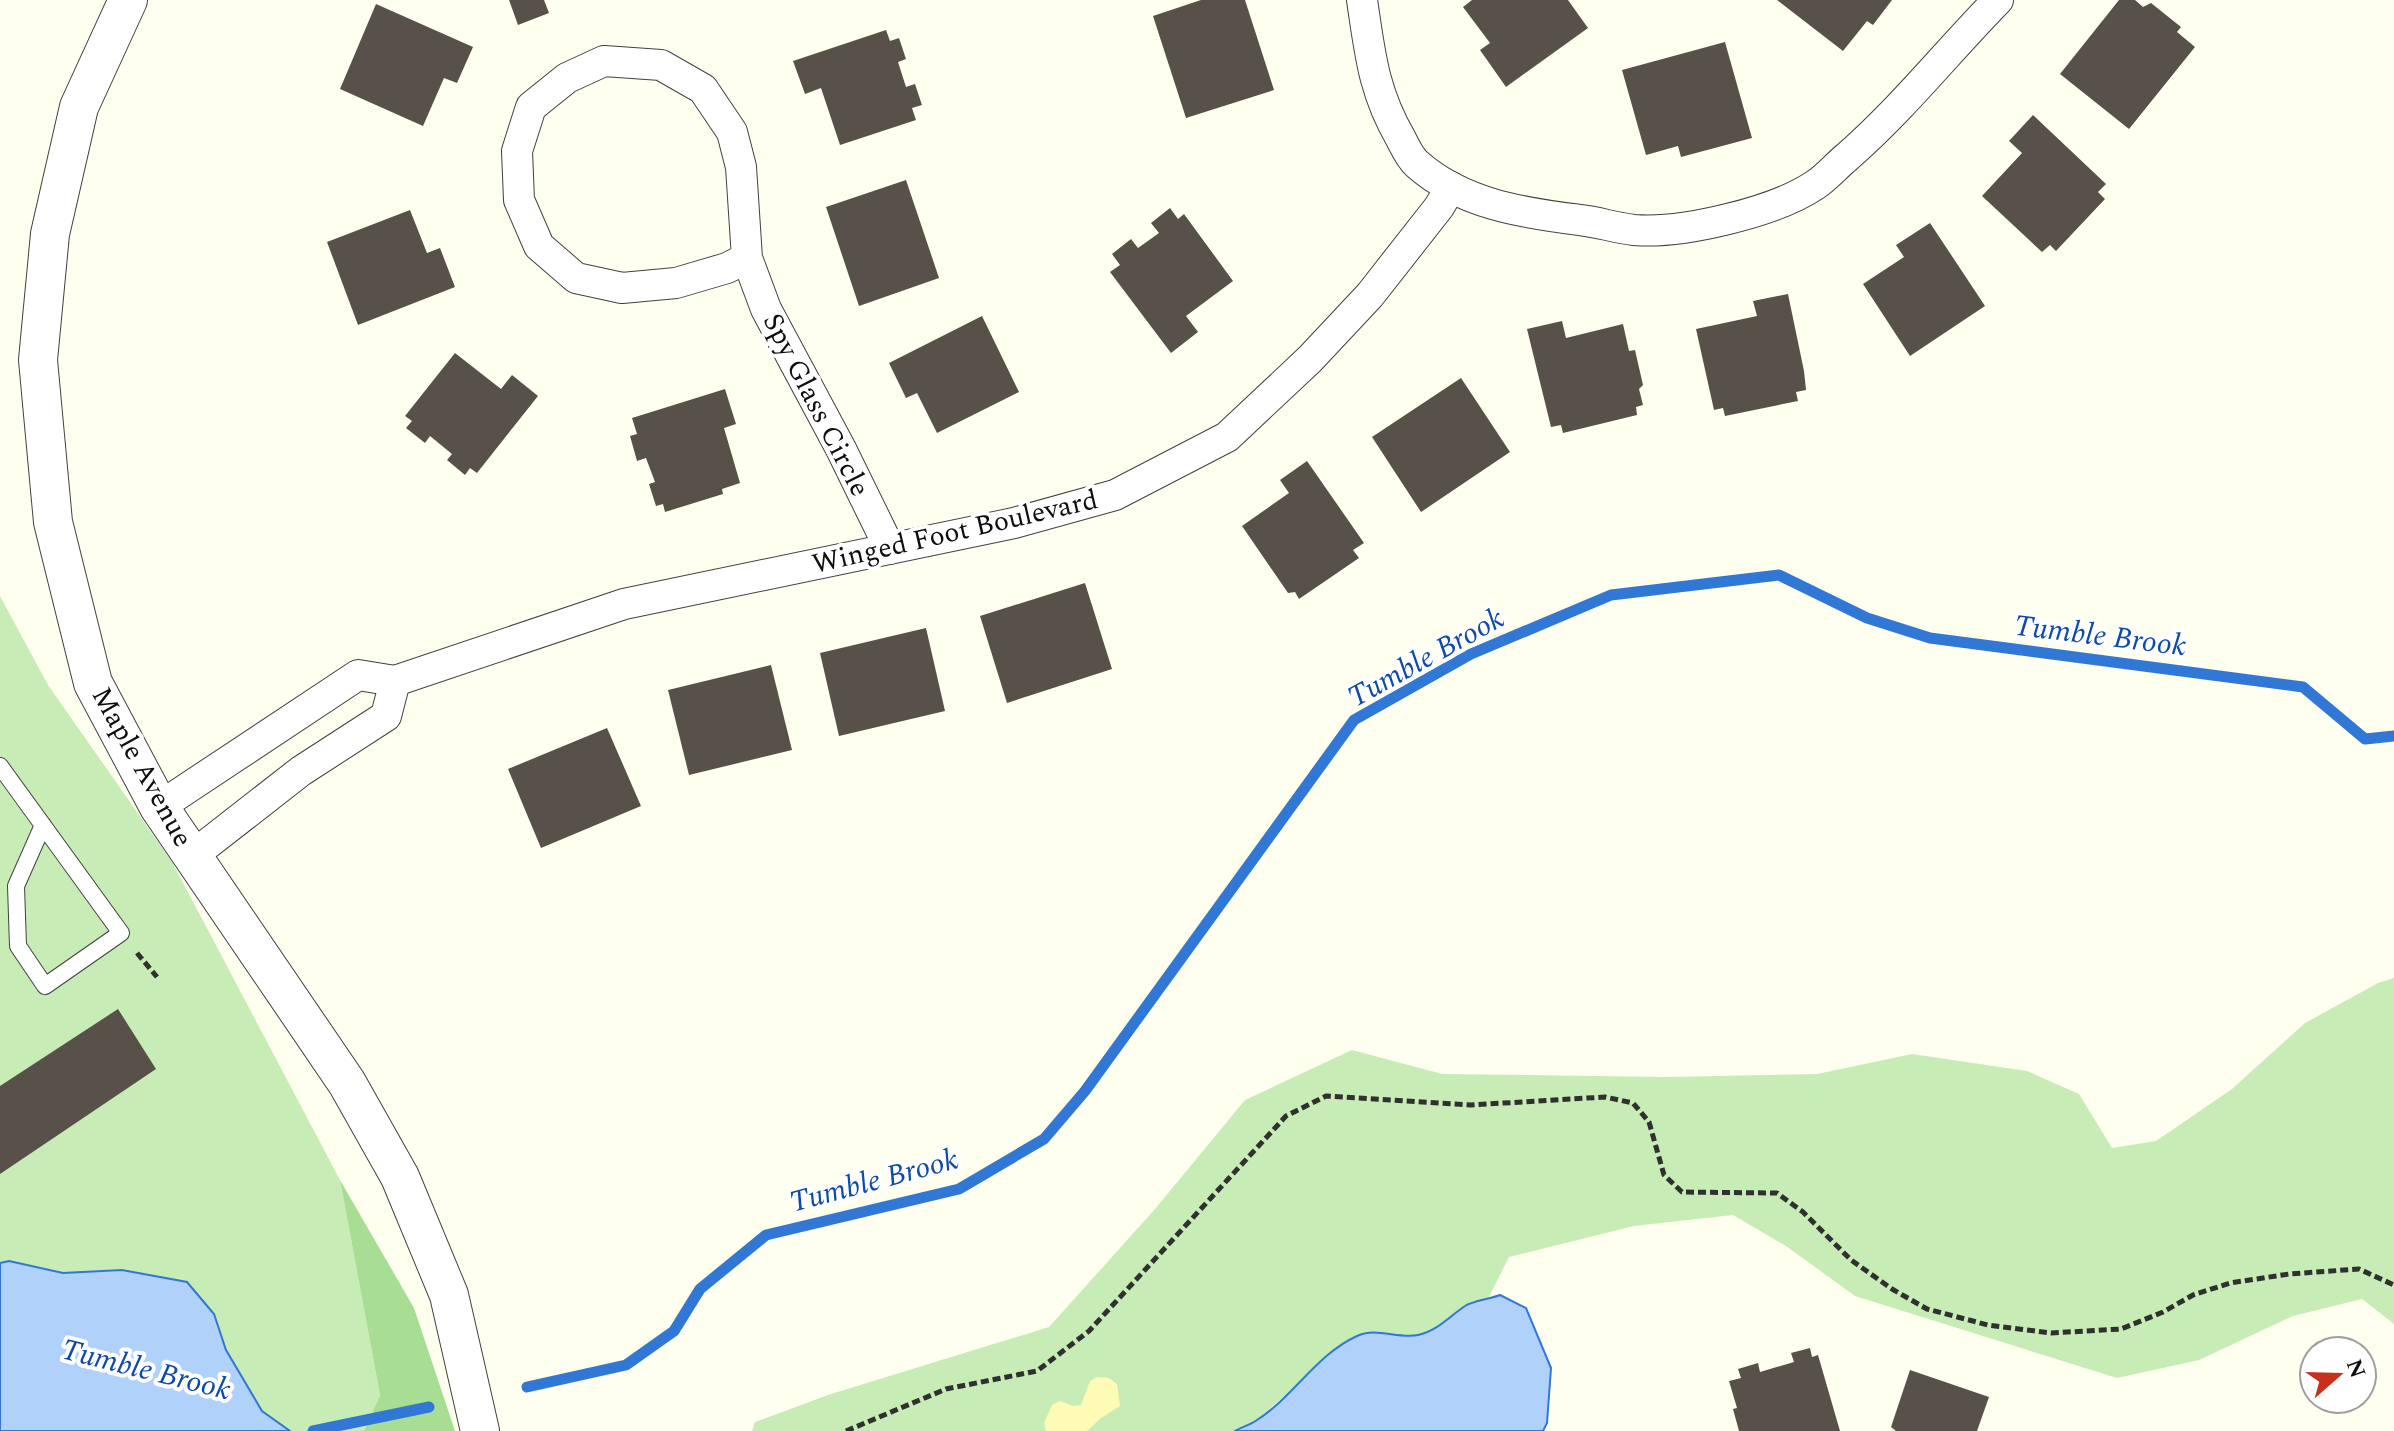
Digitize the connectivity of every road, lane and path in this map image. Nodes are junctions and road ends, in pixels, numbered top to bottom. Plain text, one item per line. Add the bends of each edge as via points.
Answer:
1 (128, 0) edge
2 (1362, 0) edge
3 (1998, 0) edge
4 (1451, 187) junction
5 (747, 258) junction
6 (890, 549) junction
7 (395, 681) junction
8 (0, 766) edge
9 (159, 807) junction
10 (43, 825) junction
11 (192, 856) junction
12 (2394, 1285) edge
13 (480, 1431) edge
14 (846, 1431) edge

1 - 9 street, Maple Avenue via 79,107 50,234 38,360 53,522 93,683
2 - 4 street via 1384,110 1415,163
3 - 4 street via 1897,113 1814,186 1770,206 1723,220 1634,230 1505,210
4 - 6 street, Winged Foot Boulevard via 1370,295 1227,437 1115,495
5 - 5 street, Spy Glass Circle via 741,167 732,132 703,89 661,65 604,61 567,78 531,107 517,151 519,200 539,246 576,278 622,288 676,283
5 - 6 street, Spy Glass Circle via 766,309
6 - 7 street, Winged Foot Boulevard via 624,604
7 - 9 street, Winged Foot Boulevard via 358,675
7 - 11 street via 386,716 301,771
8 - 10 lane
9 - 11 street, Maple Avenue
10 - 10 lane via 121,933 45,986 18,946 16,886
11 - 13 street, Maple Avenue via 347,1083 400,1177 449,1295
12 - 14 path via 2359,1269 2289,1274 2193,1295 2121,1329 2051,1333 1988,1325 1927,1309 1892,1289 1851,1260 1777,1193 1682,1192 1664,1175 1649,1122 1633,1103 1605,1097 1471,1105 1326,1096 1286,1116 1089,1331 1037,1371 946,1389

